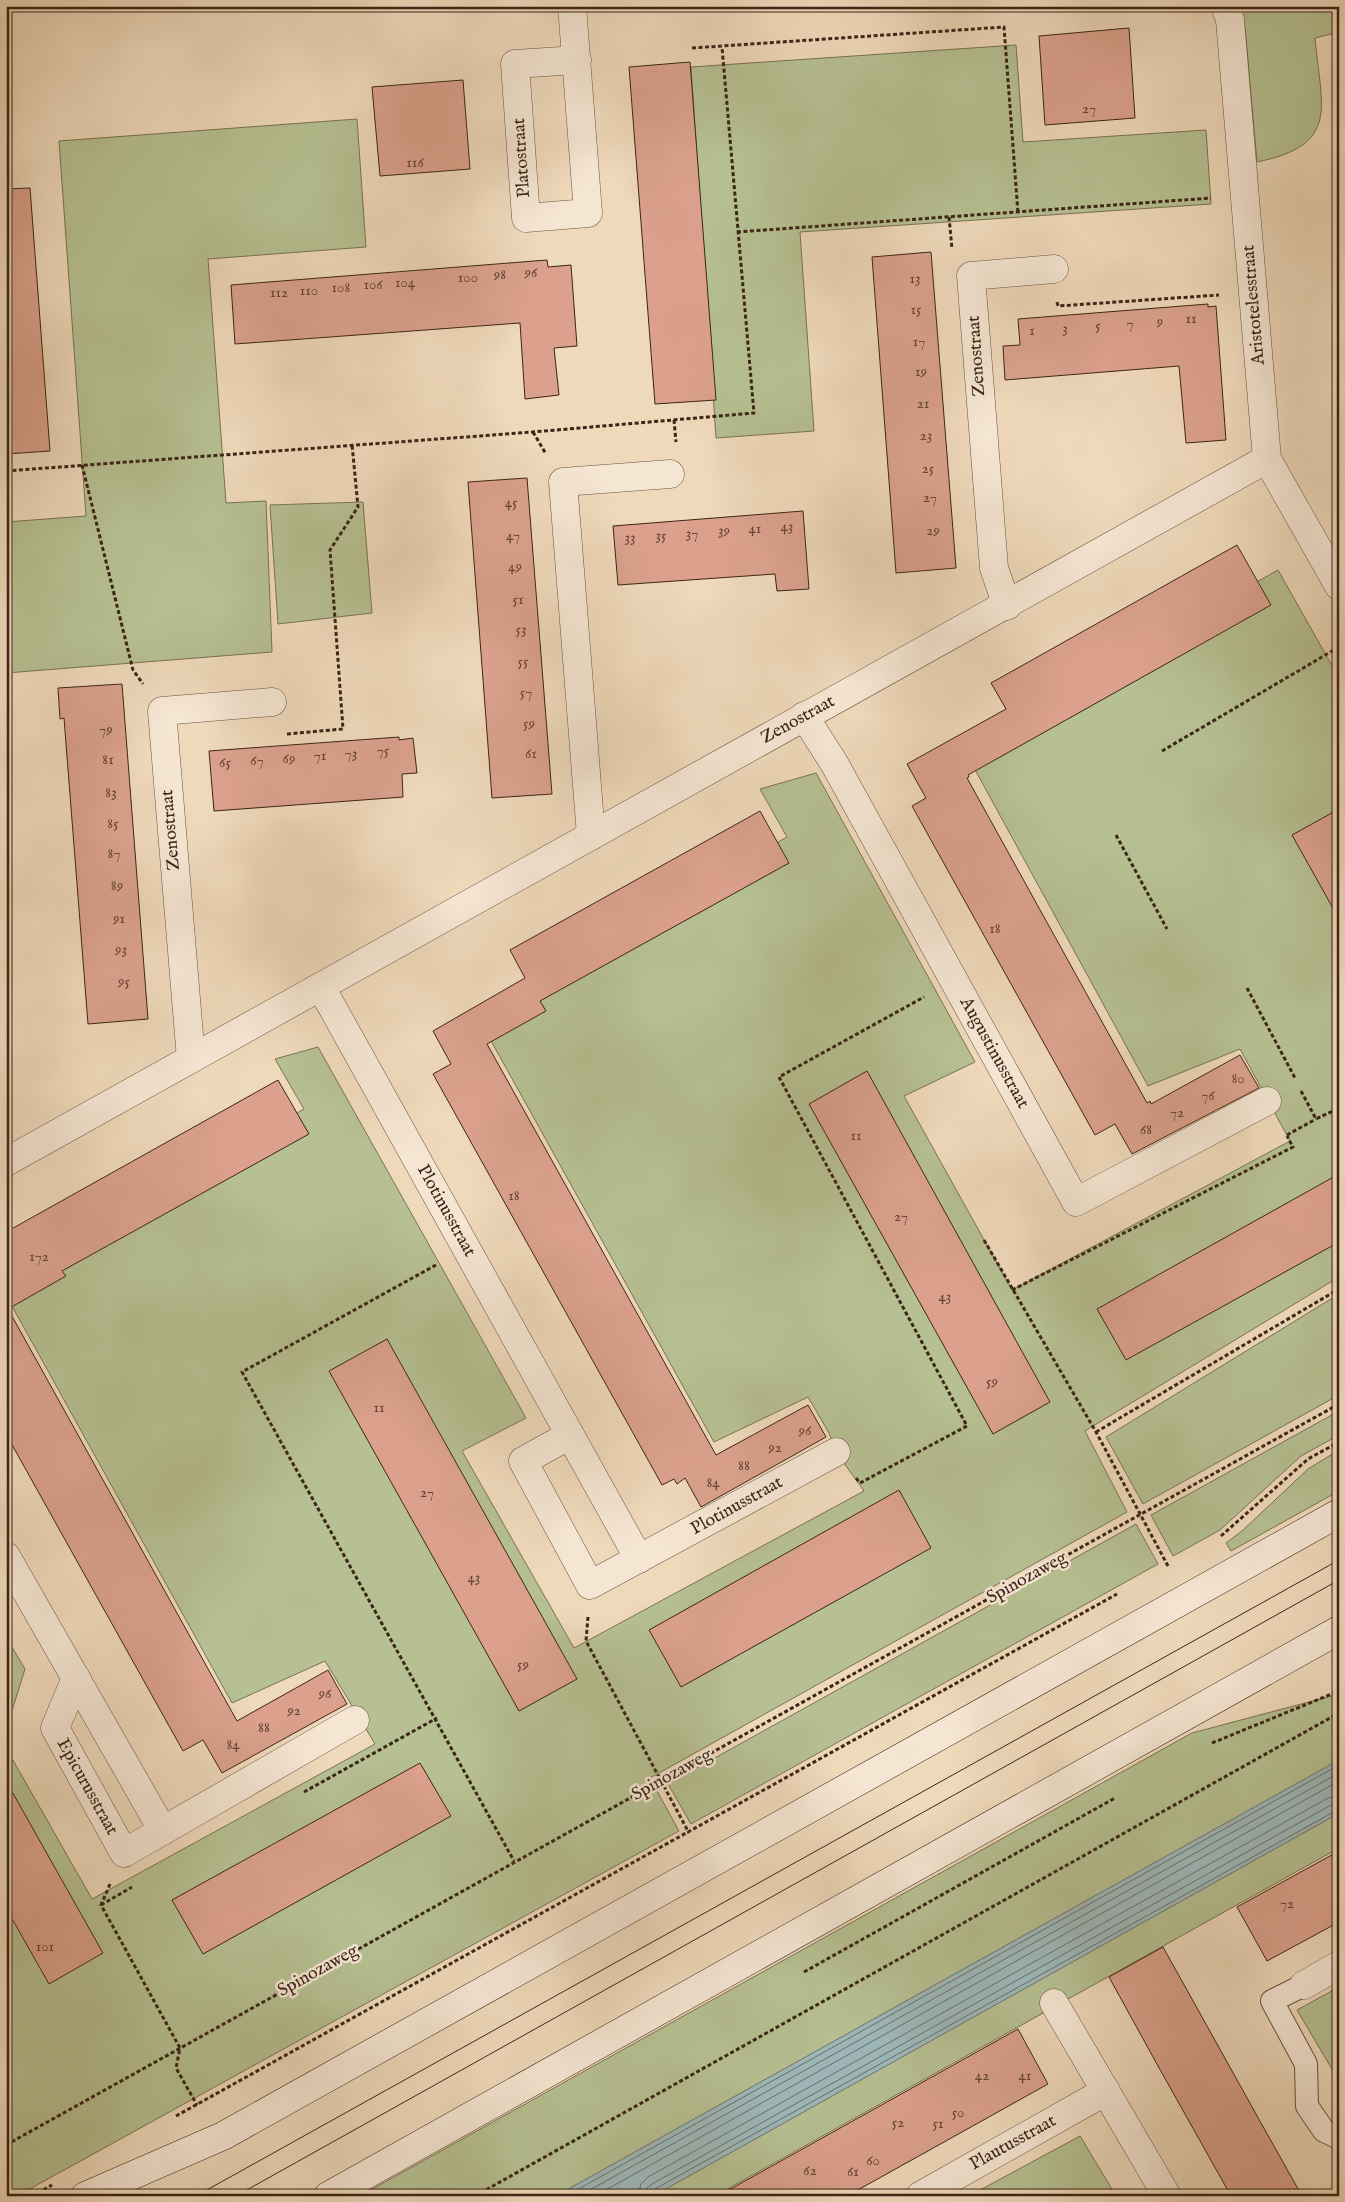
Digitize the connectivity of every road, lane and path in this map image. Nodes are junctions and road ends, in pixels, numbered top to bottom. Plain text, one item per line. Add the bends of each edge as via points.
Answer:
1 (572, 6) edge
2 (1225, 6) edge
3 (722, 47) junction
4 (692, 48) dead end
5 (576, 60) junction
6 (1244, 196) junction
7 (1018, 213) junction
8 (737, 232) junction
9 (1054, 269) joint
10 (1252, 293) junction
11 (352, 444) junction
12 (1267, 459) junction
13 (82, 465) junction
14 (6, 471) edge
15 (670, 474) dead end
16 (1339, 586) edge
17 (1007, 606) junction
18 (1339, 647) edge
19 (272, 702) dead end
20 (162, 711) junction
21 (804, 716) junction
22 (284, 734) dead end
23 (1162, 751) dead end
24 (1116, 834) dead end
25 (591, 836) junction
26 (1166, 929) dead end
27 (954, 980) junction
28 (322, 987) junction
29 (1247, 988) dead end
30 (190, 1059) junction
31 (1267, 1101) dead end
32 (1339, 1108) edge
33 (1287, 1136) dead end
34 (6, 1162) edge
35 (984, 1240) dead end
36 (467, 1249) junction
37 (1339, 1289) edge
38 (1012, 1290) junction
39 (1339, 1404) edge
40 (1096, 1432) junction
41 (570, 1435) junction
42 (1339, 1442) edge
43 (836, 1452) joint
44 (1339, 1513) edge
45 (1141, 1515) junction
46 (1215, 1540) dead end
47 (6, 1556) edge
48 (639, 1560) junction
49 (1176, 1562) dead end
50 (1168, 1566) junction
51 (1160, 1571) dead end
52 (590, 1585) junction
53 (1125, 1590) dead end
54 (1339, 1630) edge
55 (76, 1678) junction
56 (1339, 1690) edge
57 (1339, 1713) edge
58 (355, 1720) dead end
59 (1204, 1746) dead end
60 (660, 1781) junction
61 (1118, 1796) dead end
62 (163, 1831) junction
63 (689, 1833) junction
64 (124, 1854) junction
65 (514, 1861) junction
66 (1339, 1965) edge
67 (798, 1975) dead end
68 (1304, 1985) joint
69 (1054, 2003) dead end
70 (180, 2048) junction
71 (1106, 2091) junction
72 (197, 2105) junction
73 (171, 2119) dead end
74 (1339, 2138) edge
75 (6, 2145) edge
76 (58, 2181) dead end
77 (32, 2196) edge
78 (85, 2196) edge
79 (328, 2196) edge
80 (475, 2196) edge
81 (920, 2196) edge
82 (1167, 2196) edge

1 - 5 street, Platostraat
2 - 6 street, Aristotelesstraat via 1230,20
3 - 4 path
3 - 7 path via 1004,27
3 - 8 path
5 - 5 street, Platostraat via 516,64 526,218 588,213
6 - 7 path
6 - 10 street, Aristotelesstraat
7 - 8 path
8 - 11 path via 754,413
9 - 10 path via 1058,306
9 - 17 street, Zenostraat via 971,276 994,568
10 - 12 street, Aristotelesstraat
11 - 13 path
11 - 22 path via 358,507 330,550 343,729
12 - 16 street, Aristotelesstraat
12 - 17 street, Zenostraat
13 - 14 path
13 - 20 path via 133,670
15 - 25 street via 563,482
17 - 21 street, Zenostraat
18 - 23 path
19 - 20 street
20 - 30 street, Zenostraat
21 - 25 street, Zenostraat
21 - 27 street, Augustinusstraat via 834,763
24 - 26 path
25 - 28 street, Zenostraat
27 - 31 street, Augustinusstraat via 1076,1202
27 - 43 path via 778,1077 967,1426 860,1483
28 - 30 street, Zenostraat
28 - 36 street, Plotinusstraat
29 - 32 path via 1316,1119
30 - 34 street, Zenostraat
33 - 38 path via 1293,1147
35 - 38 path
36 - 41 street, Plotinusstraat
36 - 65 path via 242,1372
37 - 40 path
38 - 40 path
39 - 45 path, Spinozaweg
40 - 45 path
41 - 48 street, Plotinusstraat
41 - 52 street via 524,1461
42 - 46 path via 1308,1459
43 - 48 street, Plotinusstraat
44 - 78 street via 224,2136
45 - 50 path
45 - 60 path, Spinozaweg
47 - 55 street
48 - 52 street, Plotinusstraat
49 - 50 path
50 - 51 path
52 - 60 path via 586,1641
53 - 63 path
54 - 79 street
55 - 62 street
55 - 64 street, Epicurusstraat via 55,1728
56 - 59 path
57 - 80 path
58 - 62 street, Epicurusstraat
60 - 63 path
60 - 65 path, Spinozaweg
61 - 67 path
62 - 64 street, Epicurusstraat
63 - 72 path
64 - 70 path via 100,1905
65 - 70 path, Spinozaweg
66 - 68 street
68 - 74 street via 1272,2001 1306,2064 1307,2106 1324,2131
69 - 71 street
70 - 72 path via 176,2068
70 - 75 path, Spinozaweg
71 - 81 street, Plautusstraat
71 - 82 street
72 - 73 path
76 - 77 path

